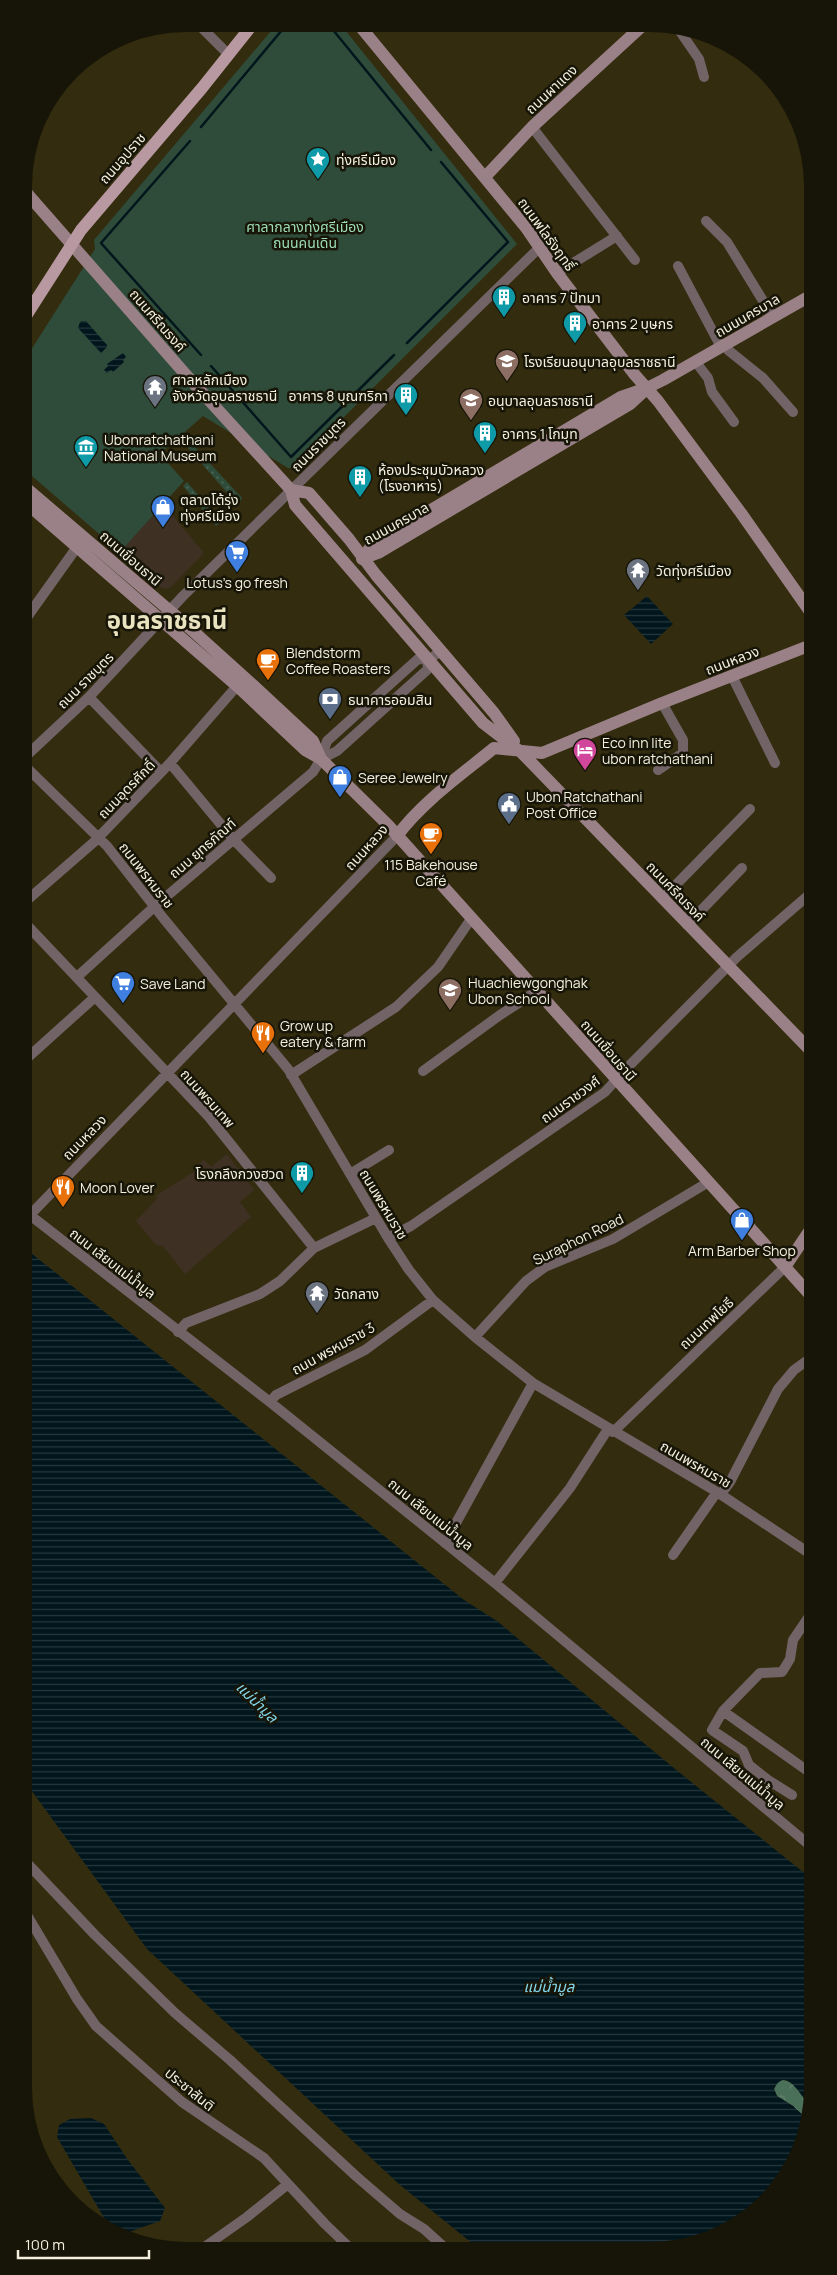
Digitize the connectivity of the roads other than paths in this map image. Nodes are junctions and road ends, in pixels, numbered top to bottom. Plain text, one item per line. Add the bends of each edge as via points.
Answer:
1 (636, 32) edge
2 (207, 33) edge
3 (245, 33) edge
4 (364, 33) edge
5 (683, 36) edge
6 (229, 55) junction
7 (704, 77) dead end
8 (532, 127) junction
9 (485, 177) junction
10 (33, 200) edge
11 (706, 221) dead end
12 (617, 236) junction
13 (72, 244) junction
14 (539, 248) junction
15 (635, 260) dead end
16 (678, 266) dead end
17 (557, 273) junction
18 (804, 299) edge
19 (33, 305) edge
20 (773, 316) junction
21 (723, 346) junction
22 (695, 362) junction
23 (647, 388) junction
24 (793, 412) dead end
25 (734, 422) dead end
26 (292, 490) junction
27 (33, 495) edge
28 (33, 508) edge
29 (80, 542) junction
30 (363, 558) junction
31 (351, 568) junction
32 (804, 603) edge
33 (33, 609) edge
34 (166, 616) junction
35 (804, 648) edge
36 (440, 651) junction
37 (429, 660) junction
38 (732, 676) junction
39 (241, 682) junction
40 (89, 697) junction
41 (662, 703) junction
42 (33, 750) edge
43 (521, 752) junction
44 (321, 759) junction
45 (170, 763) junction
46 (775, 763) dead end
47 (658, 770) dead end
48 (162, 772) junction
49 (33, 773) edge
50 (750, 809) dead end
51 (397, 836) junction
52 (99, 837) junction
53 (234, 839) junction
54 (742, 868) dead end
55 (271, 878) dead end
56 (33, 895) edge
57 (662, 899) junction
58 (804, 899) edge
59 (154, 907) junction
60 (471, 919) junction
61 (687, 925) junction
62 (33, 931) edge
63 (729, 966) junction
64 (77, 976) junction
65 (536, 990) junction
66 (95, 997) junction
67 (234, 1006) junction
68 (804, 1044) edge
69 (33, 1053) edge
70 (423, 1071) dead end
71 (166, 1073) junction
72 (292, 1075) junction
73 (616, 1080) junction
74 (388, 1150) dead end
75 (350, 1174) junction
76 (708, 1183) junction
77 (32, 1208) edge
78 (32, 1217) edge
79 (376, 1218) junction
80 (388, 1238) junction
81 (804, 1239) edge
82 (314, 1248) junction
83 (785, 1267) junction
84 (804, 1288) edge
85 (433, 1300) junction
86 (178, 1332) junction
87 (475, 1337) junction
88 (804, 1363) edge
89 (533, 1383) junction
90 (270, 1402) junction
91 (610, 1431) junction
92 (719, 1493) junction
93 (444, 1543) junction
94 (804, 1550) edge
95 (673, 1555) dead end
96 (495, 1583) junction
97 (804, 1624) edge
98 (723, 1711) junction
99 (804, 1768) edge
100 (792, 1795) dead end
101 (804, 1841) edge
102 (32, 1868) edge
103 (32, 1924) edge
104 (288, 2184) junction
105 (212, 2242) edge
106 (344, 2242) edge
107 (438, 2242) edge

1 - 8 street, ถนนผาแดง
2 - 6 street
3 - 6 main road, ถนนอุปราช
4 - 9 street, ถนนพโลรังฤทธิ์
5 - 7 street via 699,59
6 - 13 main road, ถนนอุปราช
8 - 9 street, ถนนผาแดง
8 - 12 street
9 - 14 street, ถนนพโลรังฤทธิ์
10 - 13 street, ถนนศรีณรงค์
11 - 20 street via 727,242
12 - 15 street
12 - 17 street
13 - 19 main road, ถนนอุปราช
13 - 26 street, ถนนศรีณรงค์
14 - 17 street, ถนนพโลรังฤทธิ์
14 - 26 street, ถนนราชบุตร
16 - 21 street
17 - 23 street, ถนนพโลรังฤทธิ์
18 - 20 street, ถนนนครบาล
20 - 21 street, ถนนนครบาล
21 - 22 street, ถนนนครบาล
21 - 24 street via 762,378
22 - 23 street, ถนนนครบาล
22 - 25 street
23 - 30 street, ถนนนครบาล via 630,404 519,462 378,553
23 - 32 street, ถนนพโลรังฤทธิ์
26 - 30 street, ถนนศรีณรงค์ via 309,493
26 - 31 street, ถนนศรีณรงค์ via 295,505
26 - 34 street, ถนนราชบุตร
27 - 29 street, ถนนเขื่อนธานี
28 - 29 street, ถนนเขื่อนธานี
29 - 33 street
29 - 34 street, ถนนเขื่อนธานี
30 - 31 street, ถนนนครบาล
30 - 36 street, ถนนศรีณรงค์
31 - 37 street, ถนนศรีณรงค์
34 - 39 street, ถนนเขื่อนธานี
34 - 40 street, ถนน ราชบุตร
35 - 38 street, ถนนหลวง
36 - 37 street, ถนน ยุทธภัณฑ์
36 - 43 street, ถนนศรีณรงค์ via 494,713
37 - 43 street, ถนนศรีณรงค์ via 483,723
37 - 44 street, ถนน ยุทธภัณฑ์ via 418,659 327,741
38 - 41 street, ถนนหลวง
38 - 46 street
39 - 44 street, ถนนเขื่อนธานี via 313,741
39 - 45 street, ถนนอุดรศักดิ์
40 - 42 street, ถนน ราชบุตร
40 - 48 street
41 - 43 street, ถนนหลวง via 542,753
41 - 47 street via 684,740 683,753
43 - 51 street, ถนนหลวง via 494,748 405,825
43 - 57 street, ถนนศรีณรงค์
44 - 51 street, ถนนเขื่อนธานี
44 - 53 street, ถนน ยุทธภัณฑ์ via 313,772
45 - 48 street, ถนนอุดรศักดิ์
45 - 53 street
48 - 52 street, ถนนอุดรศักดิ์
49 - 52 street, ถนนพรหมราช
50 - 57 street
51 - 60 street, ถนนเขื่อนธานี
51 - 67 street, ถนนหลวง
52 - 56 street, ถนนอุดรศักดิ์
52 - 59 street, ถนนพรหมราช
53 - 55 street
53 - 59 street, ถนน ยุทธภัณฑ์
54 - 61 street
57 - 61 street, ถนนศรีณรงค์
58 - 63 street, ถนนราชวงศ์
59 - 64 street, ถนน ยุทธภัณฑ์
59 - 67 street, ถนนพรหมราช
60 - 65 street, ถนนเขื่อนธานี
60 - 72 street via 438,967 396,1007
61 - 63 street, ถนนศรีณรงค์
62 - 64 street, ถนนพรมเทพ
63 - 68 street, ถนนศรีณรงค์
63 - 73 street, ถนนราชวงศ์
64 - 66 street, ถนนพรมเทพ
65 - 70 street
65 - 73 street, ถนนเขื่อนธานี
66 - 69 street
66 - 71 street, ถนนพรมเทพ
67 - 71 street, ถนนหลวง
67 - 72 street, ถนนพรหมราช
71 - 77 street, ถนนหลวง
71 - 82 street, ถนนพรมเทพ via 209,1117
72 - 75 street, ถนนพรหมราช
73 - 76 street, ถนนเขื่อนธานี
73 - 80 street, ถนนราชวงศ์ via 598,1098 411,1226
74 - 75 street
75 - 79 street, ถนนพรหมราช
76 - 83 street, ถนนเขื่อนธานี
76 - 87 street, Suraphon Road via 613,1239 545,1267 526,1281
78 - 86 street, ถนน เลียบแม่น้ำมูล
79 - 80 street, ถนนพรหมราช
79 - 82 street
80 - 85 street, ถนนพรหมราช
81 - 83 street, ถนนเทพโยธี
82 - 86 street via 280,1281 260,1294 186,1323
83 - 84 street, ถนนเขื่อนธานี
83 - 91 street, ถนนเทพโยธี
85 - 87 street, ถนนพรหมราช
85 - 90 street, ถนน พรหมราช 3 via 365,1350 276,1395
86 - 90 street, ถนน เลียบแม่น้ำมูล
87 - 89 street, ถนนพรหมราช
88 - 92 street via 778,1389 730,1482
89 - 91 street, ถนนพรหมราช
89 - 93 street
90 - 93 street, ถนน เลียบแม่น้ำมูล
91 - 92 street, ถนนพรหมราช
91 - 96 street, ถนนเทพโยธี
92 - 94 street, ถนนพรหมราช
92 - 95 street
93 - 96 street, ถนน เลียบแม่น้ำมูล
96 - 101 street, ถนน เลียบแม่น้ำมูล
97 - 98 street via 793,1640 790,1659 782,1672 760,1673
98 - 99 street
98 - 100 street via 712,1730 743,1751 749,1765
102 - 107 street via 95,1936 175,2013 357,2177
103 - 104 street, ประชาสันติ via 96,2026 182,2102 264,2158
104 - 105 street
104 - 106 street, ประชาสันติ

